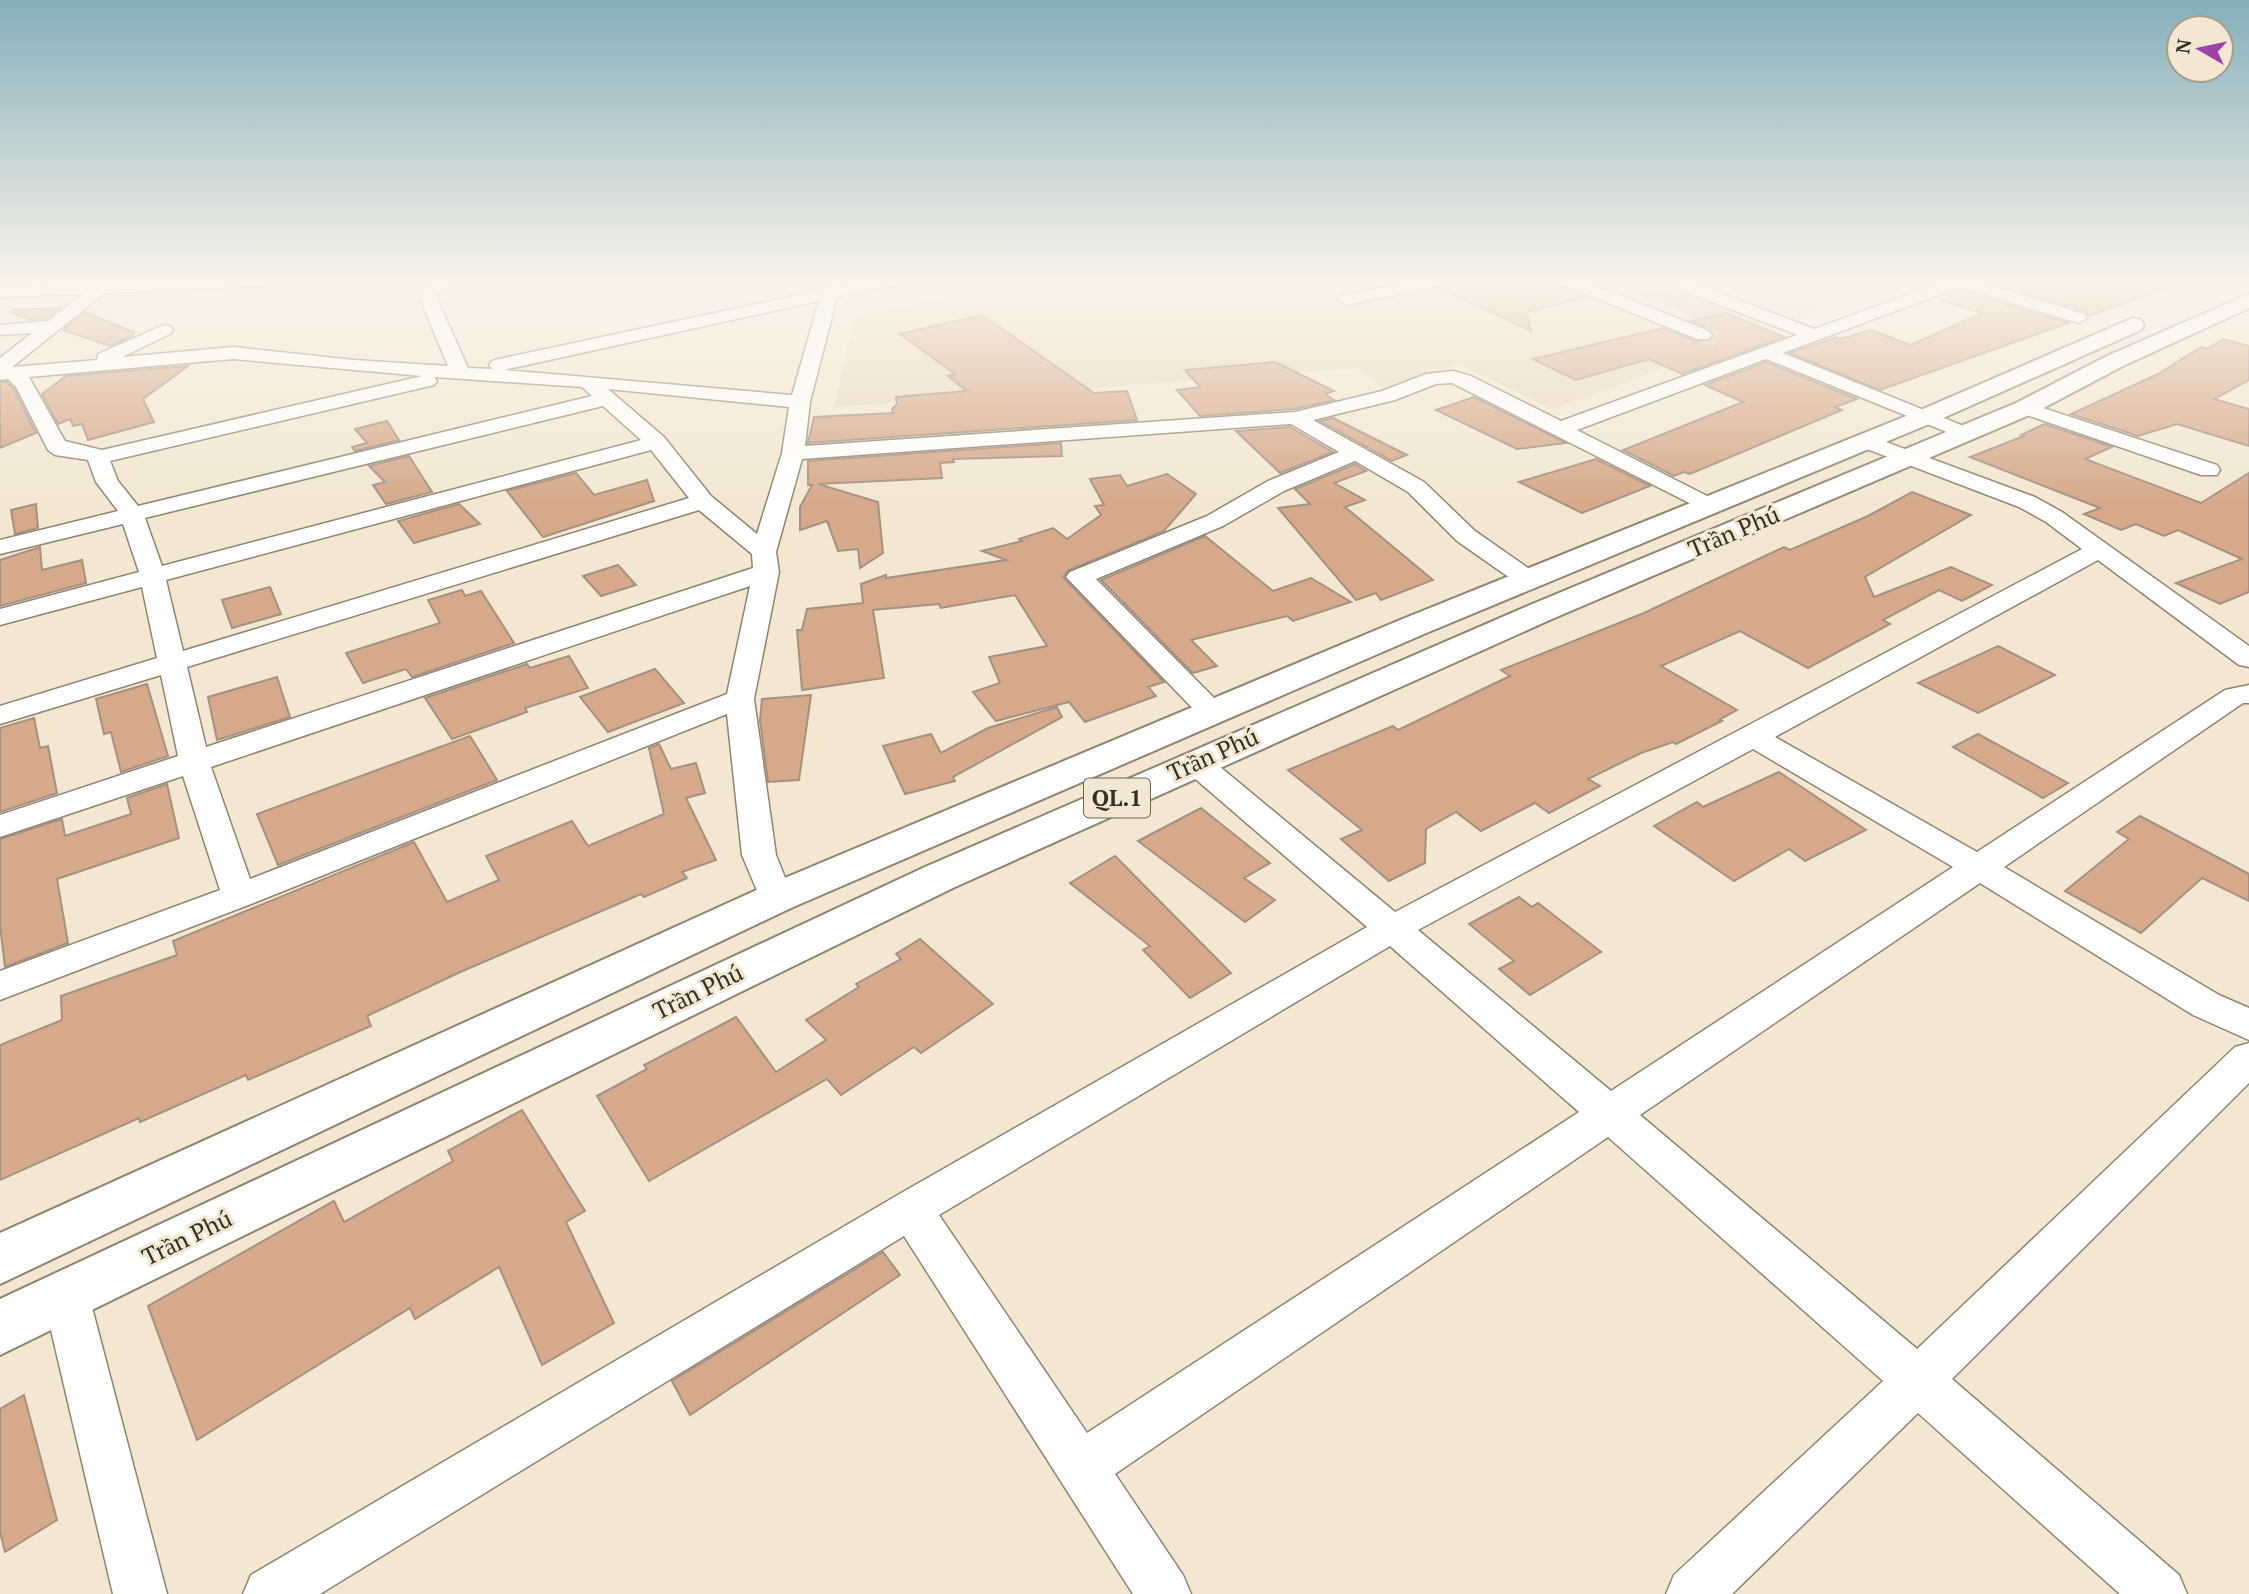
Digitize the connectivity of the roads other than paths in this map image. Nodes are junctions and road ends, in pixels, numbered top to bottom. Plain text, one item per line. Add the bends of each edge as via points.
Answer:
1 (20, 355) edge
2 (113, 355) edge
3 (207, 355) edge
4 (255, 355) edge
5 (454, 355) edge
6 (537, 355) edge
7 (813, 355) edge
8 (2085, 355) edge
9 (2127, 355) edge
10 (1755, 356) joint
11 (91, 366) junction
12 (4, 371) edge
13 (461, 373) junction
14 (587, 381) junction
15 (605, 399) junction
16 (800, 402) junction
17 (2025, 408) junction
18 (1296, 418) junction
19 (1557, 430) junction
20 (1929, 435) junction
21 (656, 443) junction
22 (793, 453) junction
23 (1355, 453) junction
24 (98, 457) junction
25 (2209, 470) dead end
26 (704, 501) junction
27 (1709, 506) junction
28 (132, 514) junction
29 (0, 547) edge
30 (2099, 549) junction
31 (765, 562) junction
32 (153, 578) junction
33 (1529, 580) junction
34 (0, 617) edge
35 (2249, 659) edge
36 (174, 664) junction
37 (2249, 694) edge
38 (740, 699) junction
39 (1212, 712) junction
40 (0, 715) edge
41 (1752, 736) junction
42 (194, 761) junction
43 (1196, 763) junction
44 (0, 826) edge
45 (1978, 867) junction
46 (239, 896) junction
47 (775, 898) junction
48 (1393, 928) junction
49 (0, 986) edge
50 (2249, 1025) edge
51 (2249, 1058) edge
52 (1609, 1113) junction
53 (911, 1209) junction
54 (0, 1259) edge
55 (66, 1296) junction
56 (0, 1328) edge
57 (1919, 1380) junction
58 (1082, 1466) junction
59 (139, 1594) edge
60 (270, 1594) edge
61 (1164, 1594) edge
62 (1693, 1594) edge
63 (2160, 1594) edge

1 - 12 street
2 - 11 street
3 - 11 street
4 - 13 street
5 - 13 street
6 - 13 street
7 - 16 street
8 - 20 main road, Trần Phú / QL.1
9 - 17 main road, Trần Phú / QL.1
10 - 19 street
10 - 20 street
11 - 12 street
12 - 24 street via 25,384 56,446
13 - 14 street
13 - 24 street
14 - 15 street
14 - 16 street
15 - 21 street
15 - 28 street
16 - 22 street
17 - 20 main road, Trần Phú / QL.1
17 - 25 street
18 - 19 street via 1388,396 1443,377 1464,380
18 - 22 street
18 - 23 street
19 - 27 street
20 - 27 main road, Trần Phú / QL.1 via 1867,441
20 - 30 street
20 - 43 main road, Trần Phú / QL.1
21 - 26 street
21 - 32 street
22 - 31 street
23 - 33 street via 1416,487 1466,536
23 - 39 street via 1276,486 1157,547 1079,577
24 - 28 street via 107,482
26 - 31 street
26 - 36 street
27 - 33 main road, Trần Phú / QL.1
28 - 29 street
28 - 32 street
30 - 35 street
30 - 41 street
31 - 38 street
31 - 42 street
32 - 34 street
32 - 36 street
33 - 39 main road, Trần Phú / QL.1
36 - 40 street
36 - 42 street
37 - 45 street via 2235,696
38 - 46 street
38 - 47 street via 759,855
39 - 47 main road, Trần Phú / QL.1
41 - 45 street
41 - 48 street
42 - 44 street
42 - 46 street
43 - 48 street
43 - 55 main road, Trần Phú / QL.1 via 940,877
45 - 50 street via 2206,1005
45 - 52 street
46 - 49 street
47 - 54 main road, Trần Phú / QL.1
48 - 52 street
48 - 53 street
51 - 57 street
52 - 57 street
52 - 58 street
53 - 58 street
53 - 60 street
55 - 56 main road, Trần Phú / QL.1
55 - 59 street
57 - 62 street
57 - 63 street
58 - 61 street

